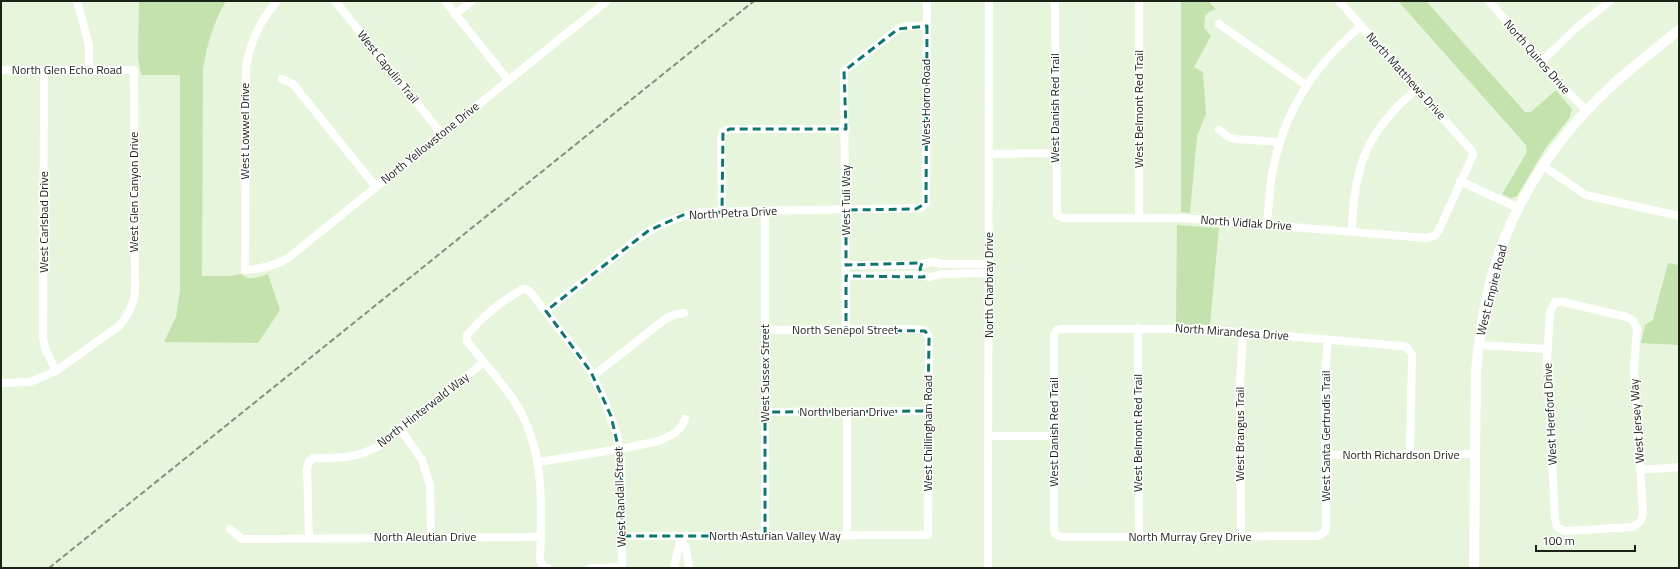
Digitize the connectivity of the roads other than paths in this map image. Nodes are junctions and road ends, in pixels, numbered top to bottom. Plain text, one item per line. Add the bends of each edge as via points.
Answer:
1 (77, 1) edge
2 (278, 1) edge
3 (335, 1) edge
4 (445, 1) edge
5 (472, 1) edge
6 (607, 1) edge
7 (926, 1) edge
8 (989, 1) edge
9 (1055, 1) edge
10 (1140, 1) edge
11 (1339, 1) edge
12 (1489, 1) edge
13 (1610, 1) edge
14 (455, 14) junction
15 (1218, 24) dead end
16 (926, 26) junction
17 (1362, 26) junction
18 (1679, 30) edge
19 (1541, 62) junction
20 (1, 70) edge
21 (44, 70) junction
22 (89, 70) junction
23 (134, 70) joint
24 (282, 79) dead end
25 (508, 80) junction
26 (1306, 85) junction
27 (1418, 88) junction
28 (1587, 111) junction
29 (846, 129) junction
30 (1219, 130) dead end
31 (441, 133) junction
32 (1280, 142) junction
33 (1056, 153) junction
34 (989, 154) junction
35 (1544, 166) junction
36 (1460, 181) junction
37 (376, 186) junction
38 (926, 203) joint
39 (1518, 208) junction
40 (846, 210) junction
41 (765, 211) junction
42 (722, 212) junction
43 (1057, 215) joint
44 (1679, 216) edge
45 (1139, 218) junction
46 (1267, 224) junction
47 (1352, 232) junction
48 (922, 263) junction
49 (989, 264) junction
50 (846, 265) junction
51 (245, 270) joint
52 (989, 273) junction
53 (846, 276) junction
54 (924, 277) junction
55 (546, 311) junction
56 (684, 313) dead end
57 (1633, 321) joint
58 (1138, 328) junction
59 (765, 330) junction
60 (846, 330) junction
61 (1057, 330) joint
62 (925, 331) joint
63 (1243, 332) junction
64 (1328, 340) junction
65 (1479, 345) junction
66 (1547, 350) junction
67 (484, 362) junction
68 (56, 371) junction
69 (593, 376) junction
70 (1, 383) edge
71 (928, 411) junction
72 (765, 412) junction
73 (847, 412) junction
74 (685, 419) dead end
75 (400, 430) junction
76 (989, 436) junction
77 (1054, 436) junction
78 (620, 449) junction
79 (1475, 454) junction
80 (1326, 455) junction
81 (1410, 455) junction
82 (538, 462) junction
83 (1679, 468) edge
84 (1640, 470) junction
85 (1640, 522) joint
86 (230, 529) dead end
87 (1325, 532) joint
88 (1055, 534) joint
89 (928, 535) joint
90 (622, 536) junction
91 (765, 536) junction
92 (847, 536) junction
93 (541, 537) junction
94 (1241, 537) junction
95 (309, 538) junction
96 (431, 538) junction
97 (1139, 538) junction
98 (681, 539) junction
99 (675, 566) edge
100 (688, 566) edge
101 (545, 567) edge
102 (591, 568) edge
103 (622, 568) edge
104 (988, 568) edge
105 (1474, 568) edge

1 - 22 street via 89,45
2 - 51 street, West Lowwel Drive via 268,11 258,30 246,68
3 - 31 street, West Capulin Trail
4 - 14 street
5 - 14 street
6 - 25 street, North Yellowstone Drive
7 - 16 street, West Horro Road
8 - 34 street, North Charbray Drive
9 - 33 street, West Danish Red Trail
10 - 45 street, West Belmont Red Trail
11 - 17 street, North Matthews Drive
12 - 19 street, North Quiros Drive
13 - 19 street
14 - 25 street
15 - 26 street
16 - 29 street, West Tuli Way via 906,26 898,29 844,71
16 - 38 street, West Horro Road
17 - 26 street via 1332,52
17 - 27 street, North Matthews Drive
18 - 28 street, West Empire Road via 1622,76
19 - 28 street, North Quiros Drive
20 - 21 street, North Glen Echo Road
21 - 22 street, North Glen Echo Road
21 - 68 street, West Carlsbad Drive via 43,337 46,352
22 - 23 street, North Glen Echo Road
23 - 68 street, West Glen Canyon Drive via 135,293 132,307 119,326
24 - 37 street via 293,84
25 - 31 street, North Yellowstone Drive
26 - 32 street via 1294,106
27 - 36 street, North Matthews Drive via 1472,151 1473,155
27 - 47 street via 1387,117 1366,151 1354,194
28 - 35 street, West Empire Road
29 - 40 street, West Tuli Way
29 - 42 street via 730,129 723,132
30 - 32 street via 1235,139
31 - 37 street, North Yellowstone Drive
32 - 46 street via 1272,176
33 - 34 street
33 - 43 street, West Danish Red Trail
34 - 49 street, North Charbray Drive
35 - 39 street, West Empire Road
35 - 44 street via 1586,195
36 - 39 street
36 - 47 street, North Vidlak Drive via 1434,236 1426,238
37 - 51 street, North Yellowstone Drive via 288,258 276,265
38 - 40 street, North Petra Drive via 916,209
39 - 65 street, West Empire Road via 1494,271
40 - 41 street, North Petra Drive
40 - 50 street, West Tuli Way
41 - 42 street, North Petra Drive
41 - 59 street, West Sussex Street
42 - 55 street, North Petra Drive via 683,215 648,231
43 - 45 street, North Vidlak Drive via 1064,218
45 - 46 street, North Vidlak Drive
46 - 47 street, North Vidlak Drive
48 - 49 street
48 - 50 street
48 - 54 street via 921,271
49 - 52 street, North Charbray Drive
50 - 53 street, West Tuli Way
52 - 54 street
52 - 76 street, North Charbray Drive
53 - 54 street
53 - 60 street, West Tuli Way
55 - 67 street, West Randall Street via 528,290 523,289 489,313 467,335 467,341
55 - 69 street, West Randall Street
56 - 69 street via 664,320
57 - 66 street, West Hereford Drive via 1628,317 1555,302 1550,312
57 - 84 street, West Jersey Way via 1637,328 1634,369
58 - 61 street, North Mirandesa Drive
58 - 63 street, North Mirandesa Drive
58 - 97 street, West Belmont Red Trail
59 - 60 street, North Senepol Street
59 - 72 street, West Sussex Street
60 - 62 street, North Senepol Street
61 - 77 street, West Danish Red Trail via 1054,335
62 - 71 street, West Chillingham Road via 929,337
63 - 64 street, North Mirandesa Drive
63 - 94 street, West Brangus Trail via 1240,382
64 - 80 street, West Santa Gertrudis Trail via 1325,372
64 - 81 street, North Mirandesa Drive via 1400,346 1407,348 1412,355
65 - 66 street
65 - 79 street, West Empire Road via 1476,371
66 - 85 street, West Hereford Drive via 1557,527 1564,531 1633,527
67 - 75 street, North Hinterwald Way
67 - 82 street via 518,407 526,423
68 - 70 street via 30,382
69 - 78 street, West Randall Street via 611,416
71 - 73 street, North Iberian Drive
71 - 89 street, West Chillingham Road
72 - 73 street, North Iberian Drive
72 - 91 street, West Sussex Street
73 - 92 street
74 - 78 street via 675,433 659,441
75 - 95 street, North Hinterwald Way via 364,454 344,458 313,458 309,461
75 - 96 street via 422,460 430,485
76 - 77 street
76 - 104 street, North Charbray Drive
77 - 88 street, West Danish Red Trail
78 - 82 street
78 - 90 street, West Randall Street
79 - 81 street, North Richardson Drive
79 - 105 street, West Empire Road
80 - 81 street, North Richardson Drive
80 - 87 street, West Santa Gertrudis Trail
82 - 93 street via 541,482
83 - 84 street
84 - 85 street, West Jersey Way via 1643,514
86 - 95 street, North Aleutian Drive via 242,538
87 - 94 street, North Murray Grey Drive via 1317,536
88 - 97 street, North Murray Grey Drive via 1061,537
89 - 92 street, North Asturian Valley Way
90 - 98 street, North Asturian Valley Way
90 - 103 street, West Randall Street
91 - 92 street, North Asturian Valley Way
91 - 98 street, North Asturian Valley Way
93 - 96 street, North Aleutian Drive
93 - 101 street via 540,560
94 - 97 street, North Murray Grey Drive
95 - 96 street, North Aleutian Drive
98 - 99 street via 676,552
98 - 100 street via 686,547
99 - 100 street via 680,562
102 - 103 street

